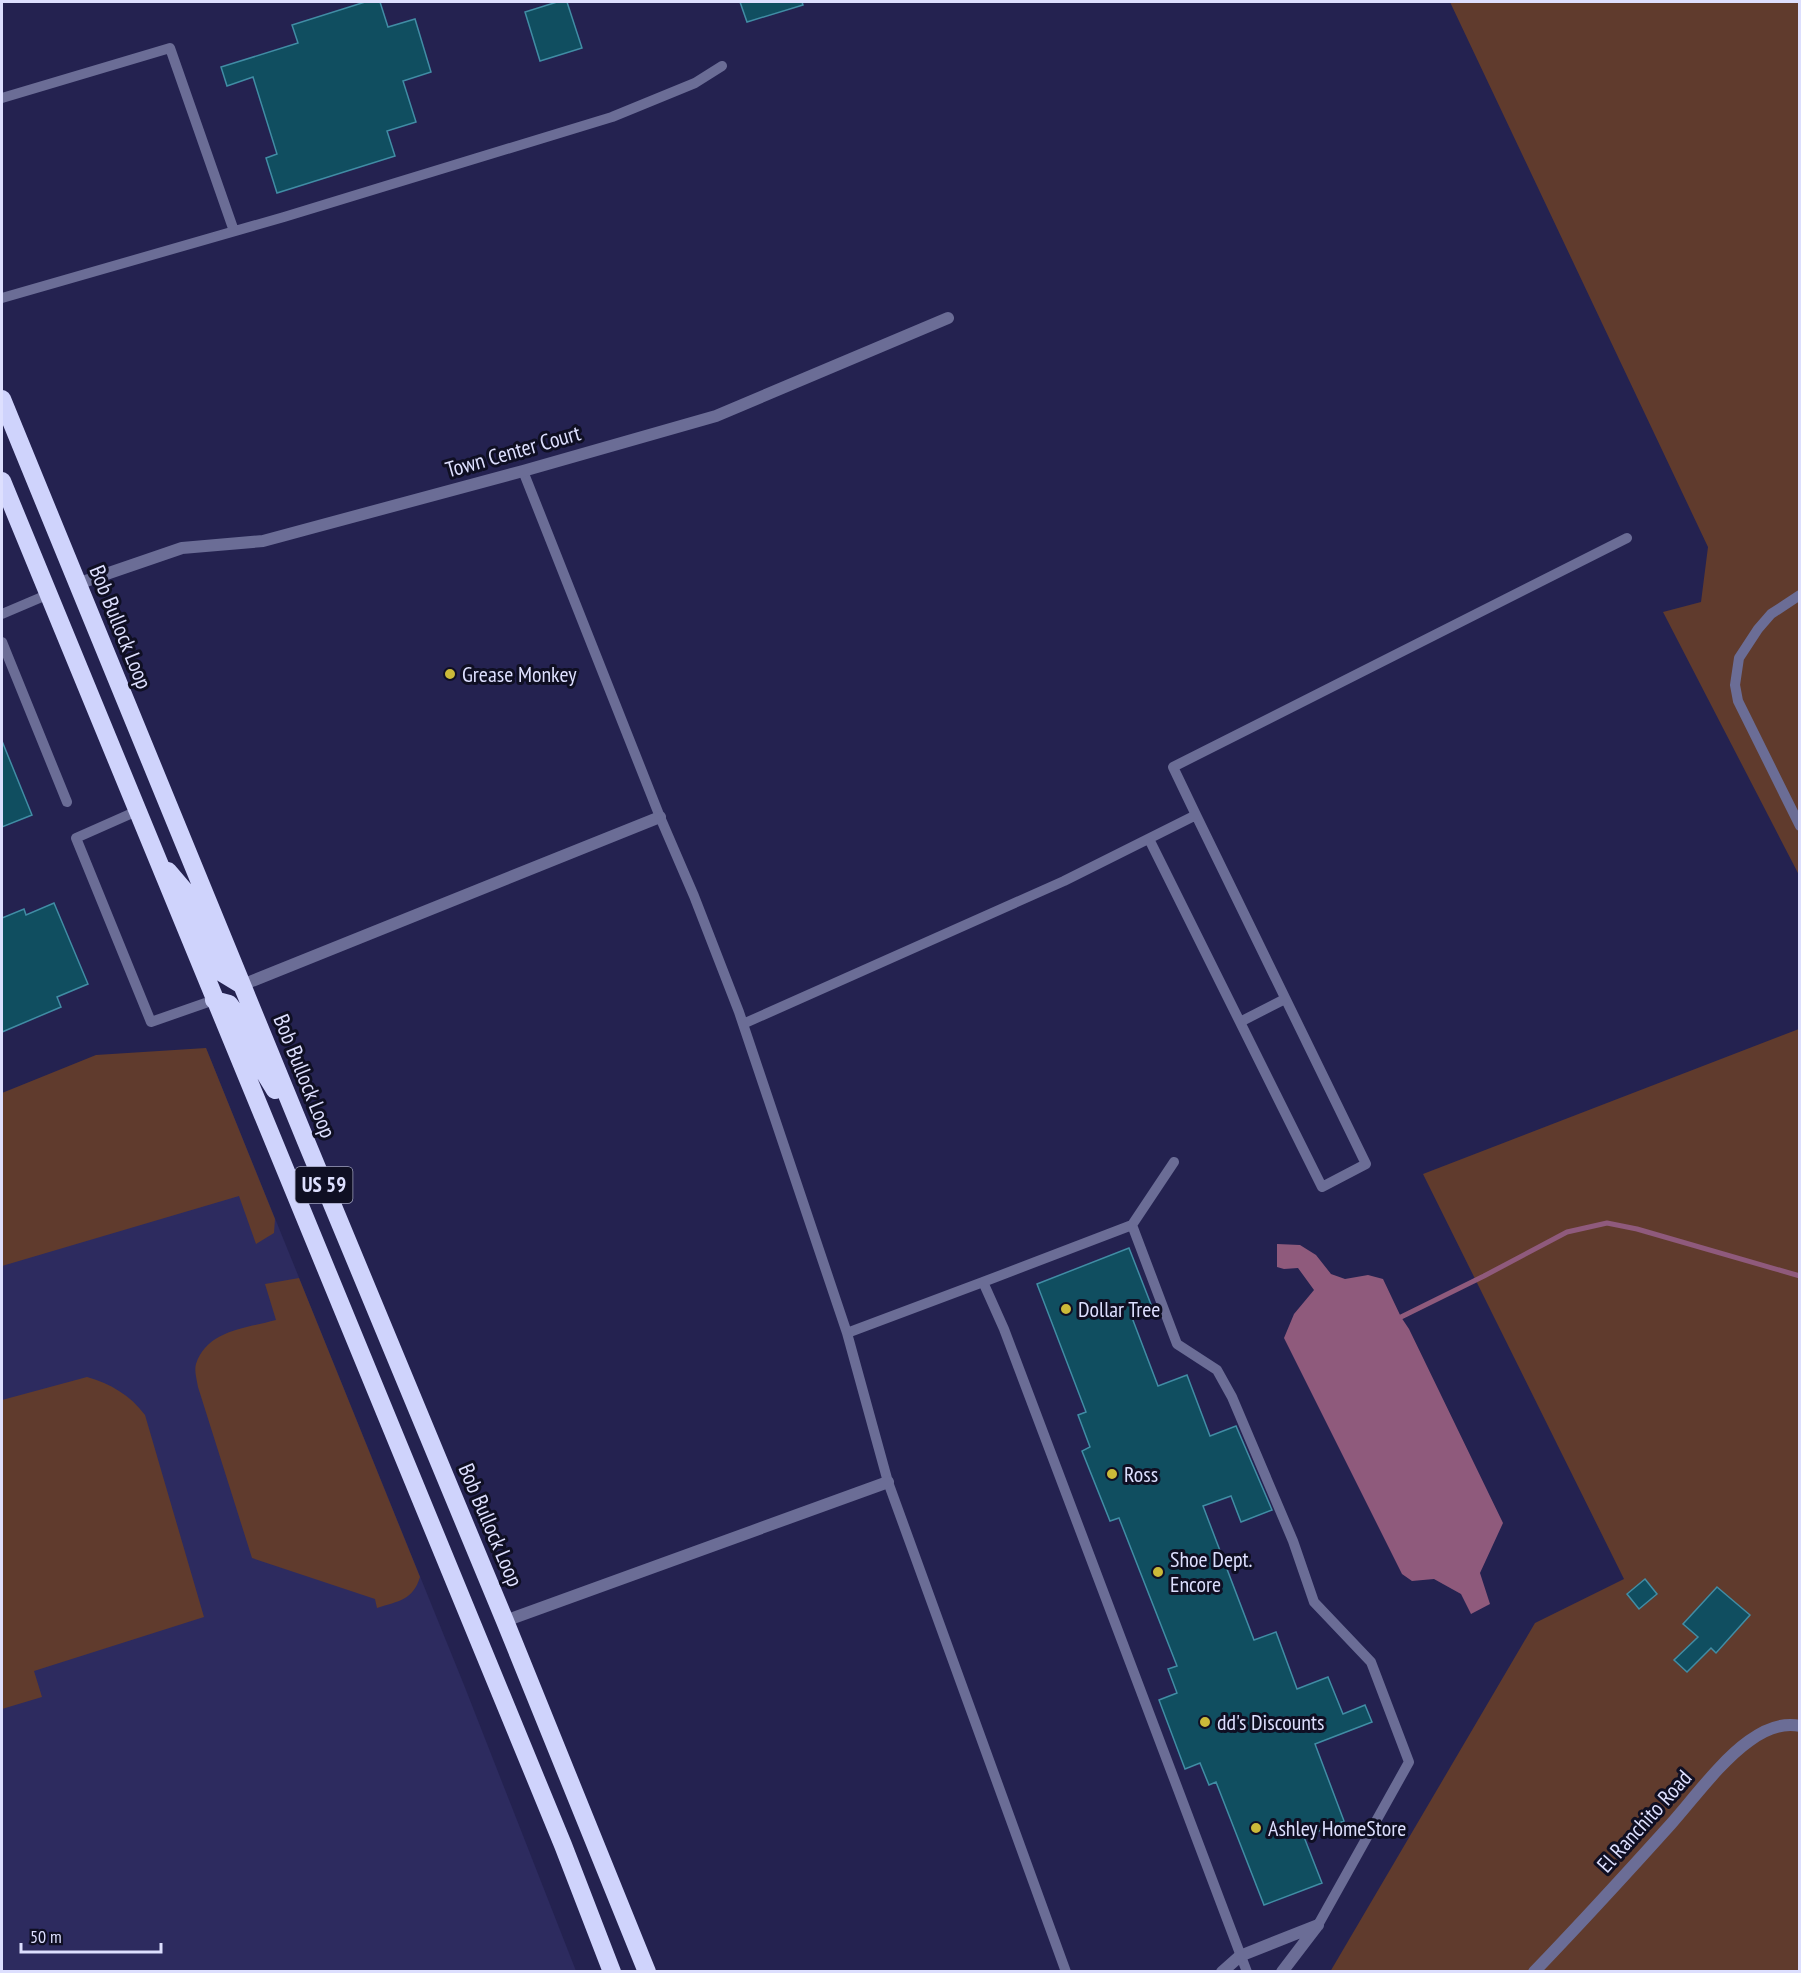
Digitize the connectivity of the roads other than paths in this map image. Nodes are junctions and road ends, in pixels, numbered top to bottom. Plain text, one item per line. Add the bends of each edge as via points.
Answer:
1 (722, 66) dead end
2 (2, 98) edge
3 (234, 231) junction
4 (2, 298) edge
5 (948, 318) dead end
6 (2, 399) edge
7 (2, 421) edge
8 (30, 469) junction
9 (523, 471) junction
10 (2, 481) edge
11 (1627, 538) dead end
12 (77, 584) junction
13 (49, 594) junction
14 (1800, 595) edge
15 (2, 614) edge
16 (2, 642) edge
17 (68, 802) dead end
18 (1795, 806) edge
19 (137, 812) junction
20 (1196, 815) junction
21 (660, 817) junction
22 (1800, 826) edge
23 (1149, 839) junction
24 (157, 859) junction
25 (242, 985) junction
26 (1286, 999) junction
27 (214, 1000) junction
28 (1240, 1022) junction
29 (743, 1024) junction
30 (308, 1146) junction
31 (1174, 1162) dead end
32 (1132, 1225) junction
33 (983, 1282) junction
34 (846, 1334) junction
35 (888, 1482) junction
36 (505, 1621) junction
37 (1800, 1726) edge
38 (1318, 1925) junction
39 (1240, 1956) junction
40 (612, 1971) edge
41 (647, 1971) edge
42 (1066, 1971) edge
43 (1222, 1971) edge
44 (1247, 1971) edge
45 (1282, 1971) edge
46 (1534, 1971) edge

1 - 3 lane via 694,83 612,117
2 - 3 lane via 170,48
3 - 4 lane
5 - 9 street, Town Center Court via 716,416
6 - 8 highway, Bob Bullock Loop / US 59
7 - 8 highway
8 - 12 highway, Bob Bullock Loop / US 59
9 - 12 street, Town Center Court via 263,541 182,548
9 - 21 lane
10 - 13 highway, US 59
11 - 20 lane via 1173,767
12 - 25 highway, Bob Bullock Loop / US 59
13 - 15 lane
13 - 19 highway, US 59
14 - 18 lane via 1771,614 1758,630 1739,658 1735,685 1738,701
16 - 17 lane
18 - 22 lane
19 - 24 highway, US 59
19 - 27 lane via 76,838 151,1022
20 - 23 lane
20 - 26 lane
21 - 25 street
21 - 29 lane
23 - 28 lane
23 - 29 lane
24 - 25 highway via 185,891 219,971
24 - 27 highway, US 59
25 - 30 highway, Bob Bullock Loop / US 59
26 - 28 lane
26 - 28 lane via 1366,1164 1322,1187
27 - 30 highway via 229,1004 235,1012 255,1057
27 - 40 highway, US 59
29 - 34 lane
30 - 36 highway, Bob Bullock Loop / US 59
31 - 32 lane
32 - 33 lane
32 - 38 lane via 1177,1344 1217,1370 1232,1397 1293,1540 1314,1602 1371,1662 1409,1762
33 - 34 lane
33 - 39 lane via 1015,1357
34 - 35 lane
35 - 36 street
35 - 42 lane
36 - 41 highway, Bob Bullock Loop / US 59
37 - 46 street, El Ranchito Road via 1771,1728 1728,1760
38 - 39 street
38 - 45 street
39 - 43 street
39 - 44 lane

